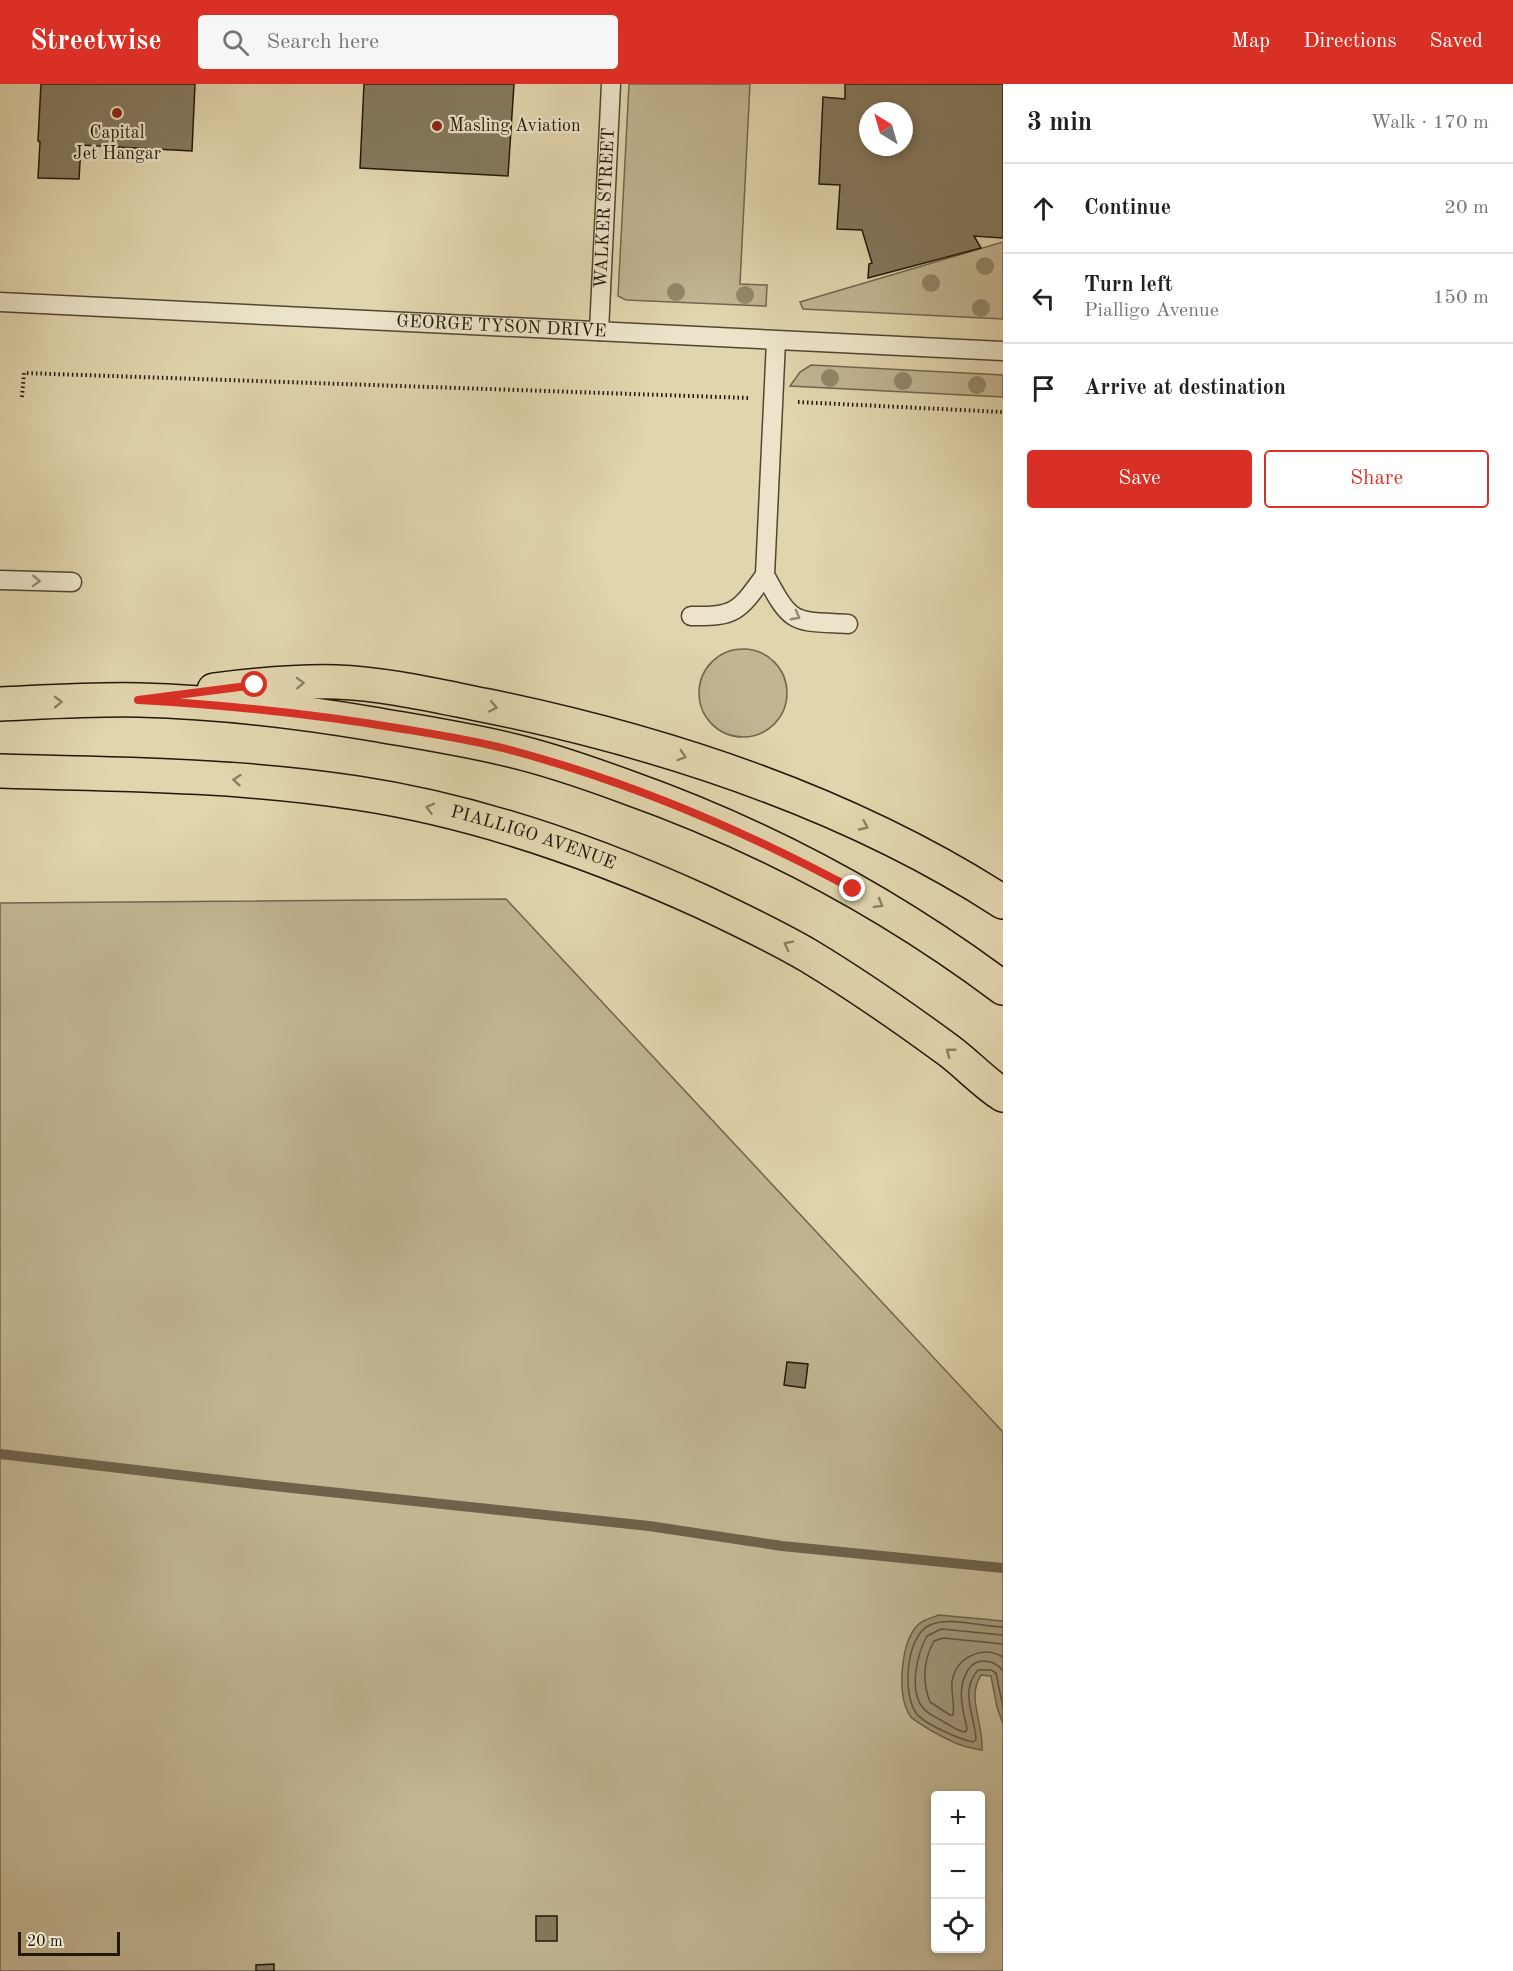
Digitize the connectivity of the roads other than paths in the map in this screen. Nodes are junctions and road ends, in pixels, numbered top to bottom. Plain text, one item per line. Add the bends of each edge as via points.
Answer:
1 (610, 84) edge
2 (0, 302) edge
3 (599, 331) junction
4 (776, 341) junction
5 (1003, 351) edge
6 (765, 575) junction
7 (0, 580) edge
8 (72, 582) dead end
9 (691, 616) dead end
10 (848, 624) dead end
11 (138, 700) junction
12 (0, 704) edge
13 (0, 771) edge
14 (1003, 902) edge
15 (1003, 987) edge
16 (1000, 1095) edge

1 - 3 lane, WALKER STREET
2 - 3 lane, GEORGE TYSON DRIVE
3 - 4 lane, GEORGE TYSON DRIVE
4 - 5 lane, GEORGE TYSON DRIVE
4 - 6 lane
6 - 9 lane via 746,602 730,613
6 -> 10 lane via 781,604 795,618
7 -> 8 lane
12 -> 11 main road
11 -> 14 main road via 255,685 335,682 406,690 581,727 746,777 863,825
11 -> 15 main road via 228,705 342,719 512,750 592,774 715,821 805,863 897,915
16 -> 13 main road, PIALLIGO AVENUE via 880,1001 807,955 648,877 563,845 422,806 358,793 184,776

